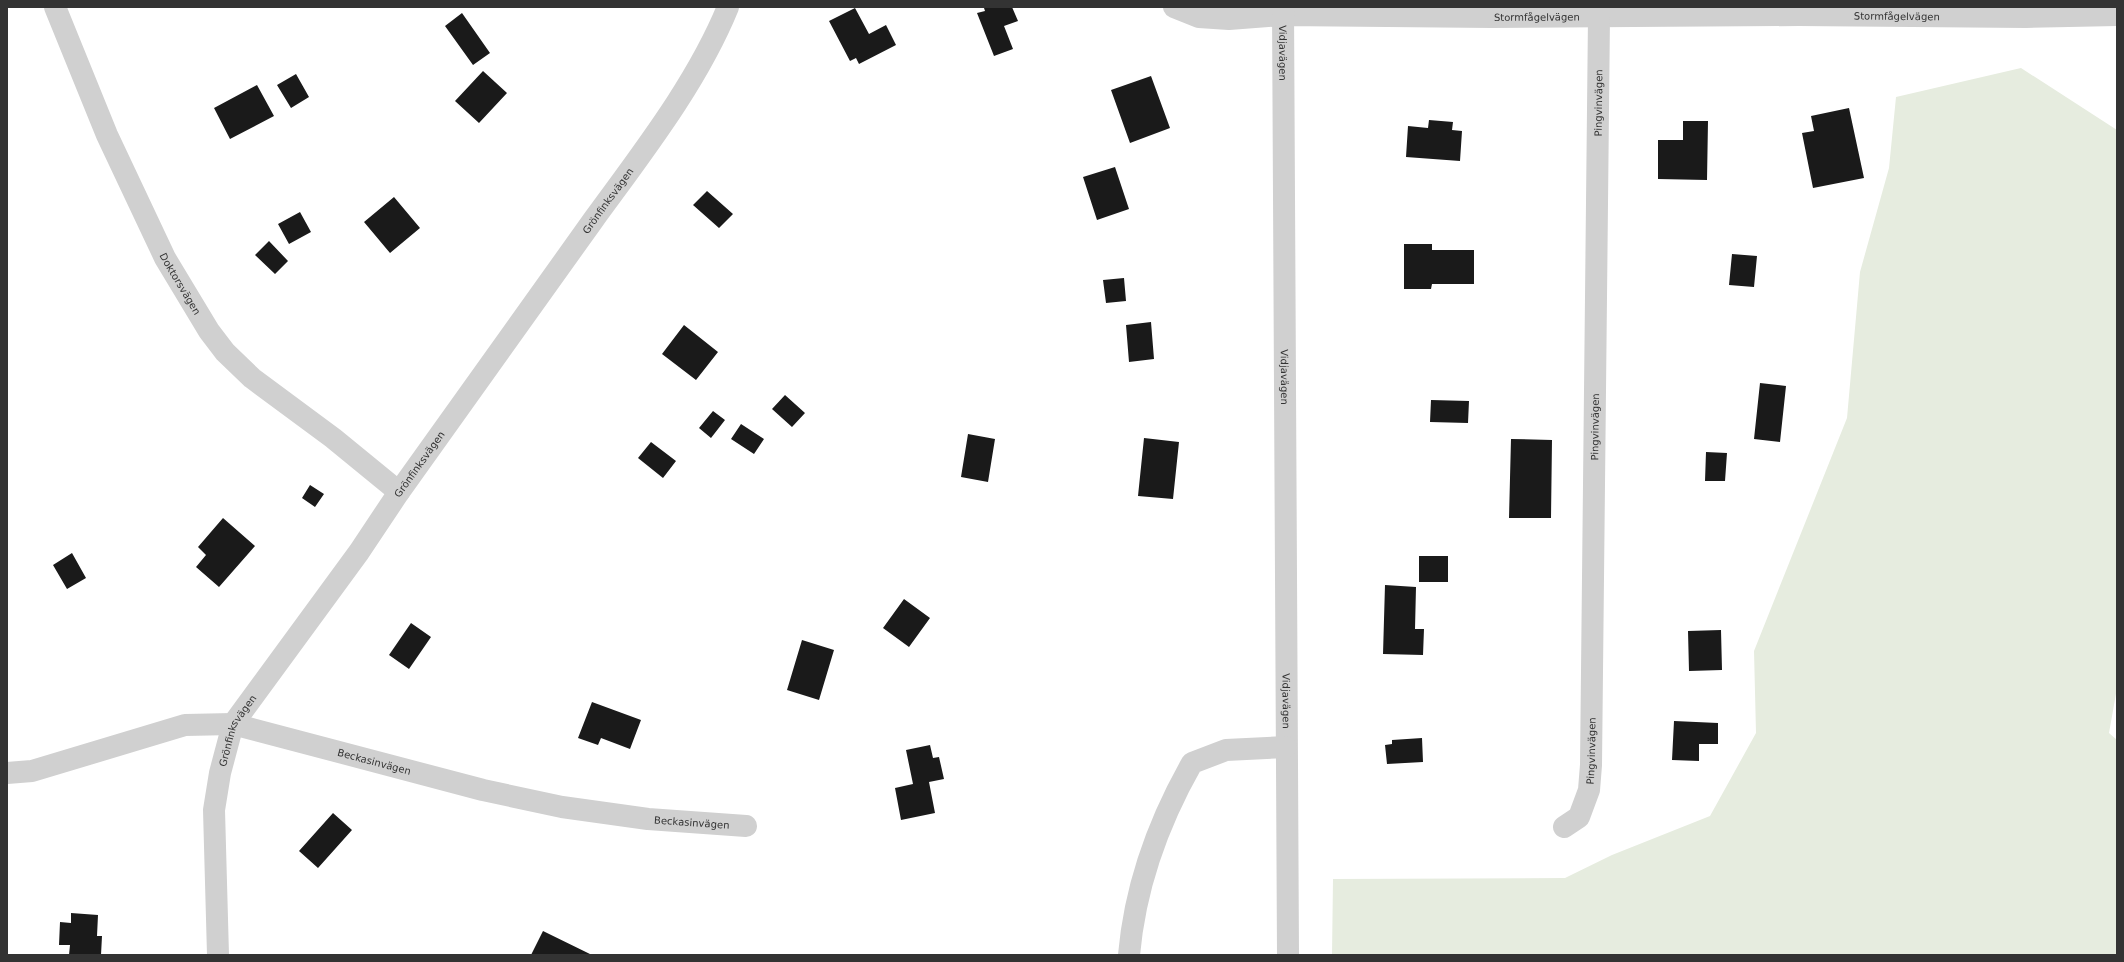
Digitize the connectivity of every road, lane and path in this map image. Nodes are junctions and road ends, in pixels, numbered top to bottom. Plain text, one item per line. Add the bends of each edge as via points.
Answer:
1 (55, 7) edge
2 (728, 7) edge
3 (1174, 7) edge
4 (1283, 11) edge
5 (2117, 15) edge
6 (1599, 16) junction
7 (399, 492) junction
8 (233, 724) junction
9 (1286, 747) junction
10 (7, 773) edge
11 (746, 826) dead end
12 (1564, 827) dead end
13 (218, 955) edge
14 (1129, 955) edge
15 (1288, 955) edge

1 - 7 street, Doktorsvägen via 107,135 158,243 209,331 225,352 252,378 333,438
2 - 7 street, Grönfinksvägen via 720,27 696,69 652,138
3 - 4 street, Stormfågelvägen via 1199,17 1229,19
4 - 6 street, Stormfågelvägen via 1485,17
4 - 9 street, Vidjavägen
5 - 6 street, Stormfågelvägen
6 - 12 street, Pingvinvägen via 1591,765 1589,790 1579,817
7 - 8 street, Grönfinksvägen via 359,552
8 - 10 street, Beckasinvägen via 185,725 32,771
8 - 11 street, Beckasinvägen via 483,790 562,807 648,819
8 - 13 street, Grönfinksvägen via 220,773 214,810
9 - 14 street via 1226,750 1192,763 1172,797 1154,842 1141,890
9 - 15 street, Vidjavägen

